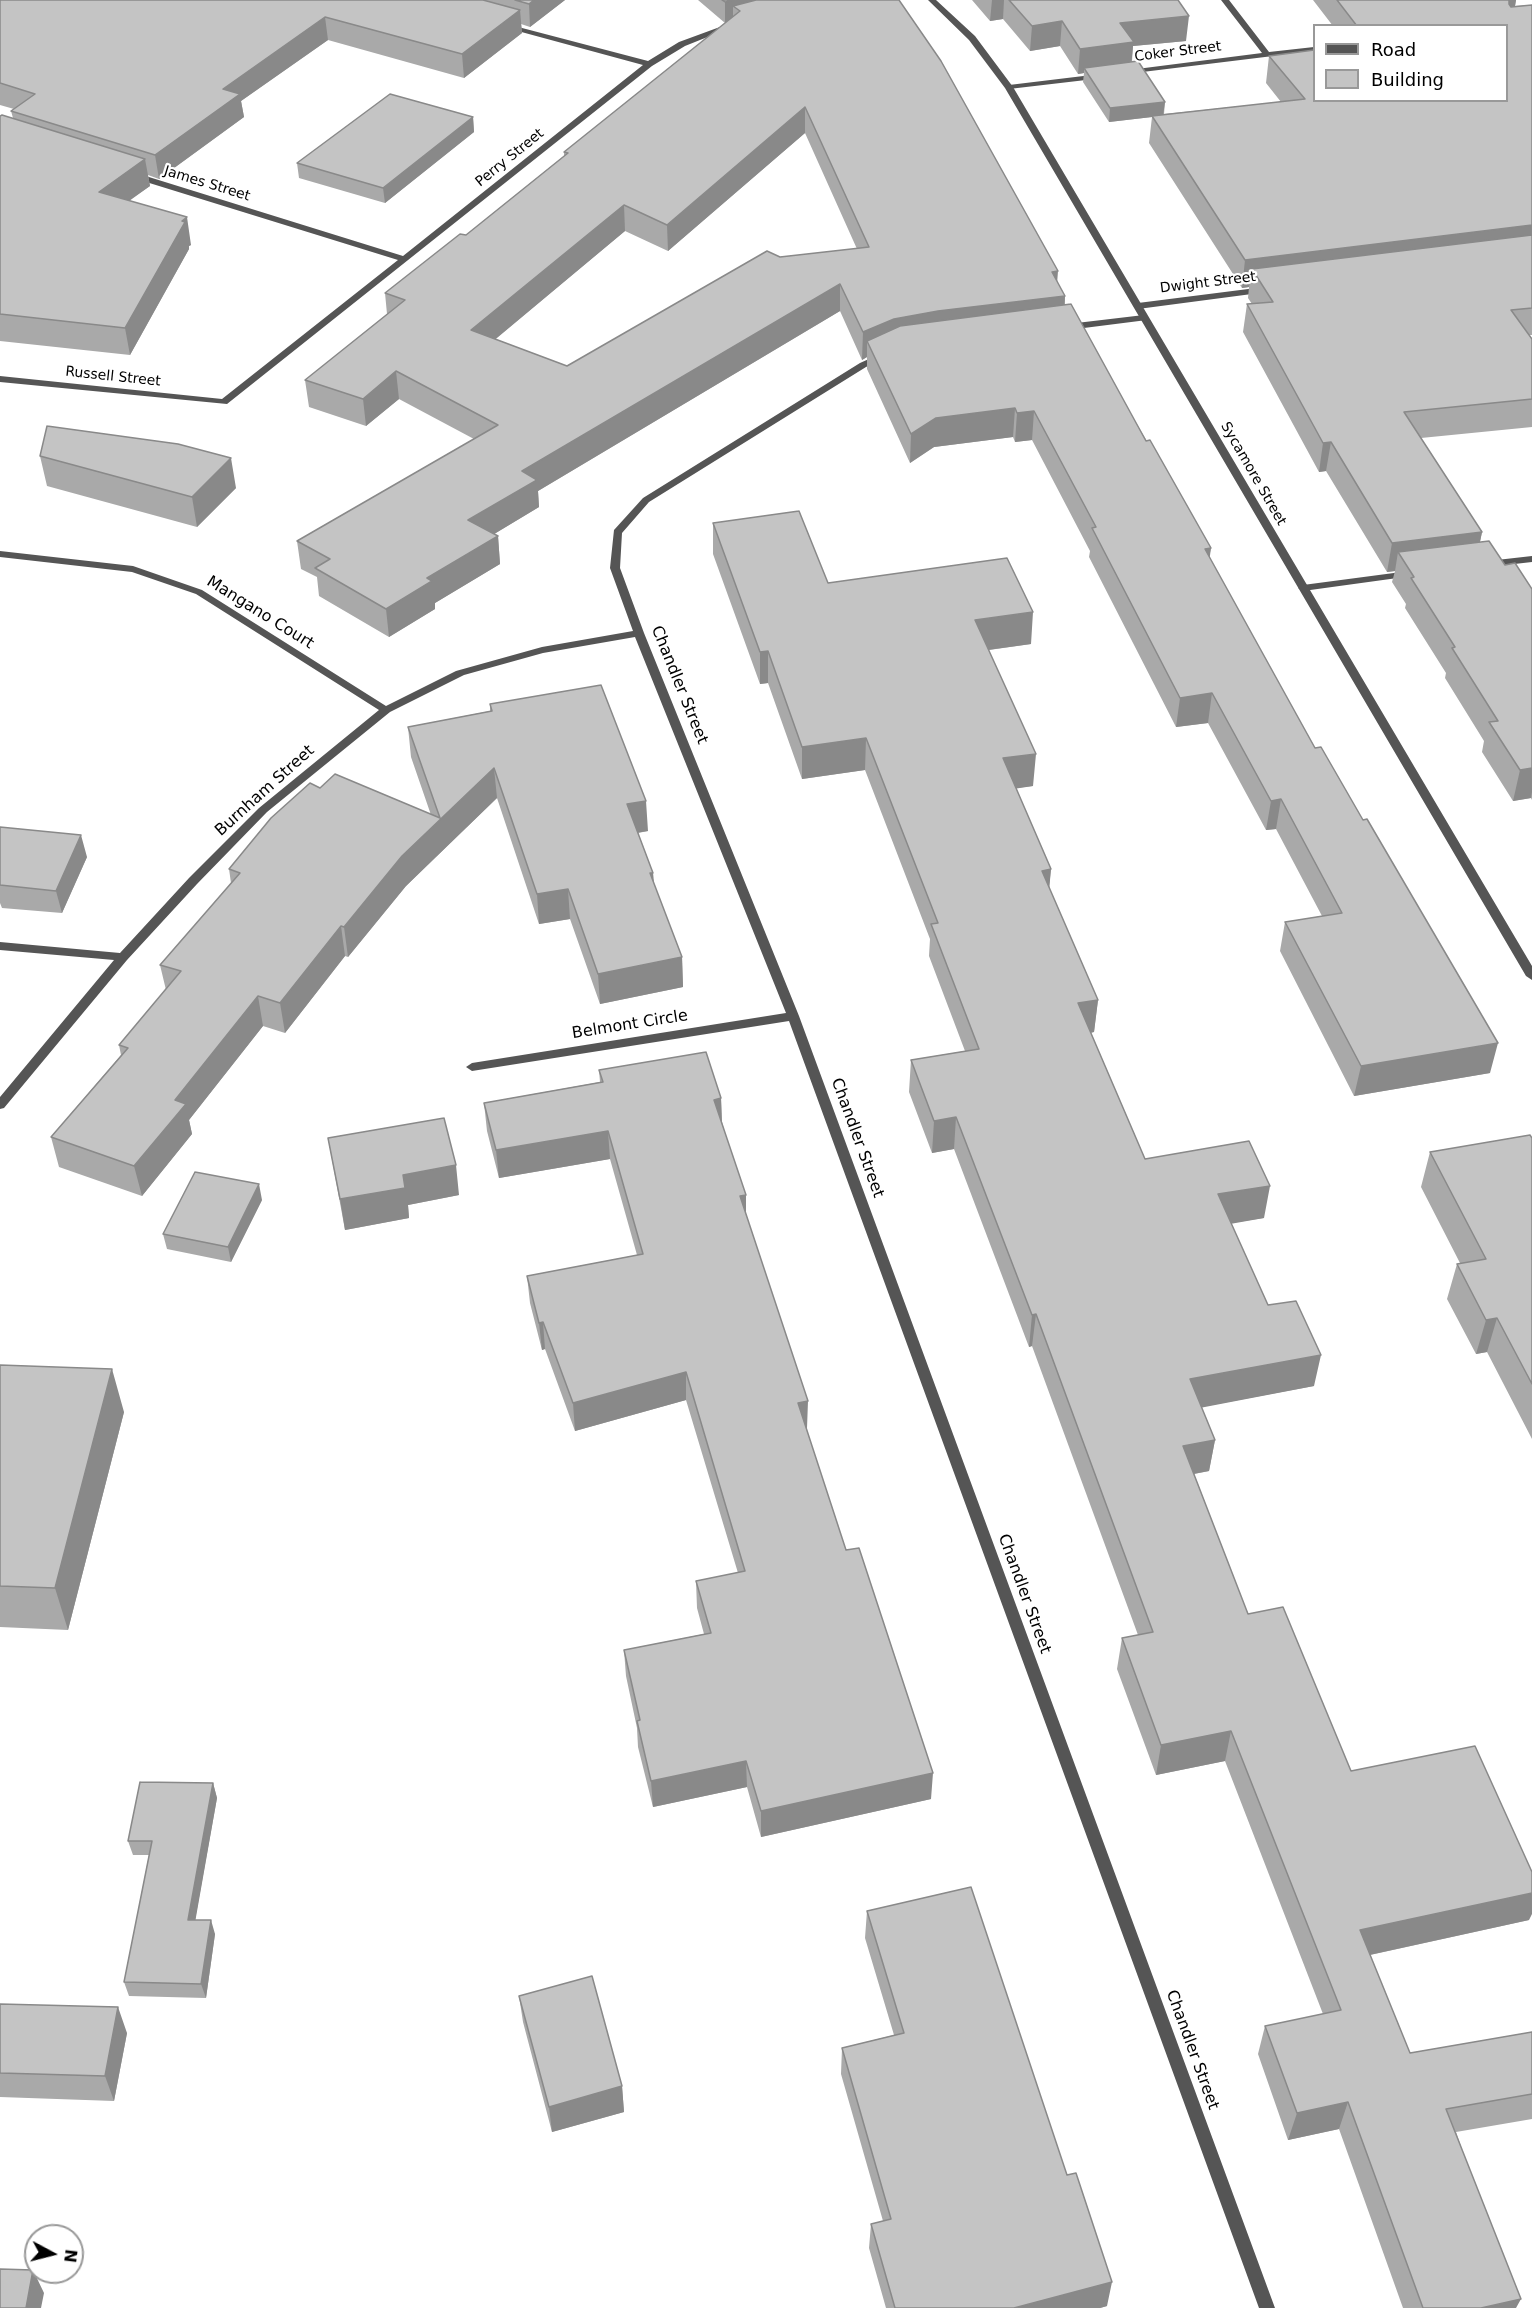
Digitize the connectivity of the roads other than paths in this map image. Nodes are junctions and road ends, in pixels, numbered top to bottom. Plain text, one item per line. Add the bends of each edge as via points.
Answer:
1 (932, 0) edge
2 (1225, 0) edge
3 (496, 22) edge
4 (740, 24) edge
5 (1313, 49) edge
6 (1267, 54) junction
7 (649, 64) junction
8 (1115, 74) edge
9 (1105, 75) edge
10 (1009, 87) junction
11 (129, 174) edge
12 (405, 259) junction
13 (1271, 289) edge
14 (1138, 306) junction
15 (1144, 318) junction
16 (1053, 329) edge
17 (888, 354) edge
18 (0, 379) edge
19 (224, 402) joint
20 (0, 554) edge
21 (1532, 559) edge
22 (1476, 566) edge
23 (1420, 573) edge
24 (1303, 588) junction
25 (639, 633) junction
26 (386, 710) junction
27 (0, 946) edge
28 (123, 957) junction
29 (1532, 976) edge
30 (793, 1017) junction
31 (472, 1068) dead end
32 (0, 1105) edge
33 (1267, 2308) edge

1 - 10 street, Sycamore Street via 972,38
2 - 6 street
3 - 7 street
4 - 7 street, Perry Street via 681,44
5 - 6 street, Coker Street
6 - 8 street, Coker Street
7 - 12 street, Perry Street
9 - 10 street
10 - 14 street, Sycamore Street
11 - 12 street, James Street
12 - 19 street, Perry Street
13 - 14 street, Dwight Street
14 - 15 street, Sycamore Street
15 - 16 street
15 - 24 street, Sycamore Street
17 - 25 street, Chandler Street via 863,365 646,500 617,532 615,568
18 - 19 street, Russell Street
20 - 26 street, Mangano Court via 133,569 199,592
21 - 22 street
23 - 24 street
24 - 29 street, Sycamore Street
25 - 26 street, Burnham Street via 542,650 460,673
25 - 30 street, Chandler Street
26 - 28 street, Burnham Street via 263,810
27 - 28 street
28 - 32 street, Burnham Street
30 - 31 street, Belmont Circle
30 - 33 street, Chandler Street

